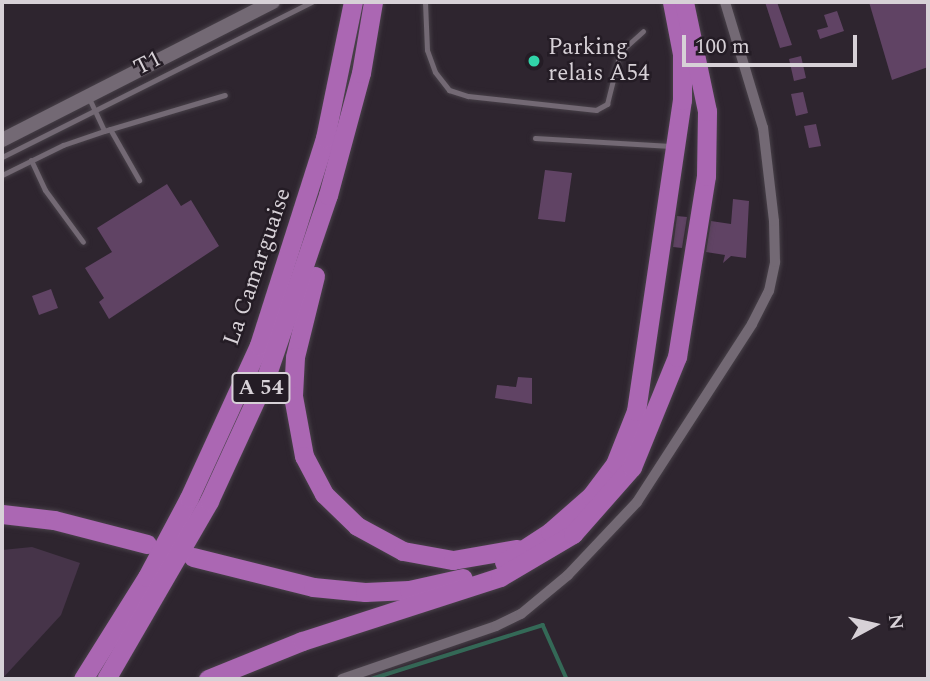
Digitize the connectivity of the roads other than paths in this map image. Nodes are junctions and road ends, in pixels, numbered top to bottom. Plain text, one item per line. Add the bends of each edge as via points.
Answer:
1 (273, 2) edge
2 (311, 2) edge
3 (425, 2) edge
4 (672, 2) edge
5 (684, 2) edge
6 (725, 2) edge
7 (362, 6) edge
8 (643, 31) dead end
9 (360, 73) junction
10 (225, 95) dead end
11 (89, 96) junction
12 (95, 111) junction
13 (107, 130) junction
14 (535, 138) dead end
15 (2, 140) edge
16 (674, 146) junction
17 (2, 158) edge
18 (31, 160) junction
19 (2, 175) edge
20 (139, 180) dead end
21 (83, 242) dead end
22 (2, 514) edge
23 (2, 524) edge
24 (529, 547) junction
25 (147, 578) junction
26 (461, 591) junction
27 (69, 679) edge
28 (83, 679) edge
29 (106, 679) edge
30 (208, 679) edge
31 (342, 679) edge

1 - 11 main road
2 - 12 lane, T1 / T1
3 - 8 lane via 427,50 435,72 449,90 468,96 596,110 607,104 620,52
4 - 16 highway via 683,79
5 - 26 highway via 707,111 706,176 677,357 653,423 632,467 573,534 500,577
6 - 31 street via 763,128 774,221 775,262 769,291 752,324 637,502 568,575 522,614 496,626
7 - 9 highway, La Camarguaise / A 54
7 - 25 highway, La Camarguaise / A 54 via 276,296 221,435
9 - 24 highway via 343,173 295,357 294,414 304,456 334,506 371,537 395,548 453,560
9 - 29 highway, La Camarguaise / A 54 via 328,195 266,377 209,501
10 - 13 lane
11 - 12 lane
11 - 15 main road
12 - 13 lane
12 - 17 lane, T1 / T1
13 - 18 lane
13 - 20 lane
14 - 16 lane
16 - 24 highway via 647,353 628,439 591,496
18 - 19 lane
18 - 21 lane via 45,190
22 - 23 highway via 54,520 144,548 50,528
24 - 26 highway via 468,577 387,592 313,587 191,561 335,599 383,601
25 - 27 highway via 128,591
25 - 28 highway, La Camarguaise / A 54
26 - 30 highway via 269,652

